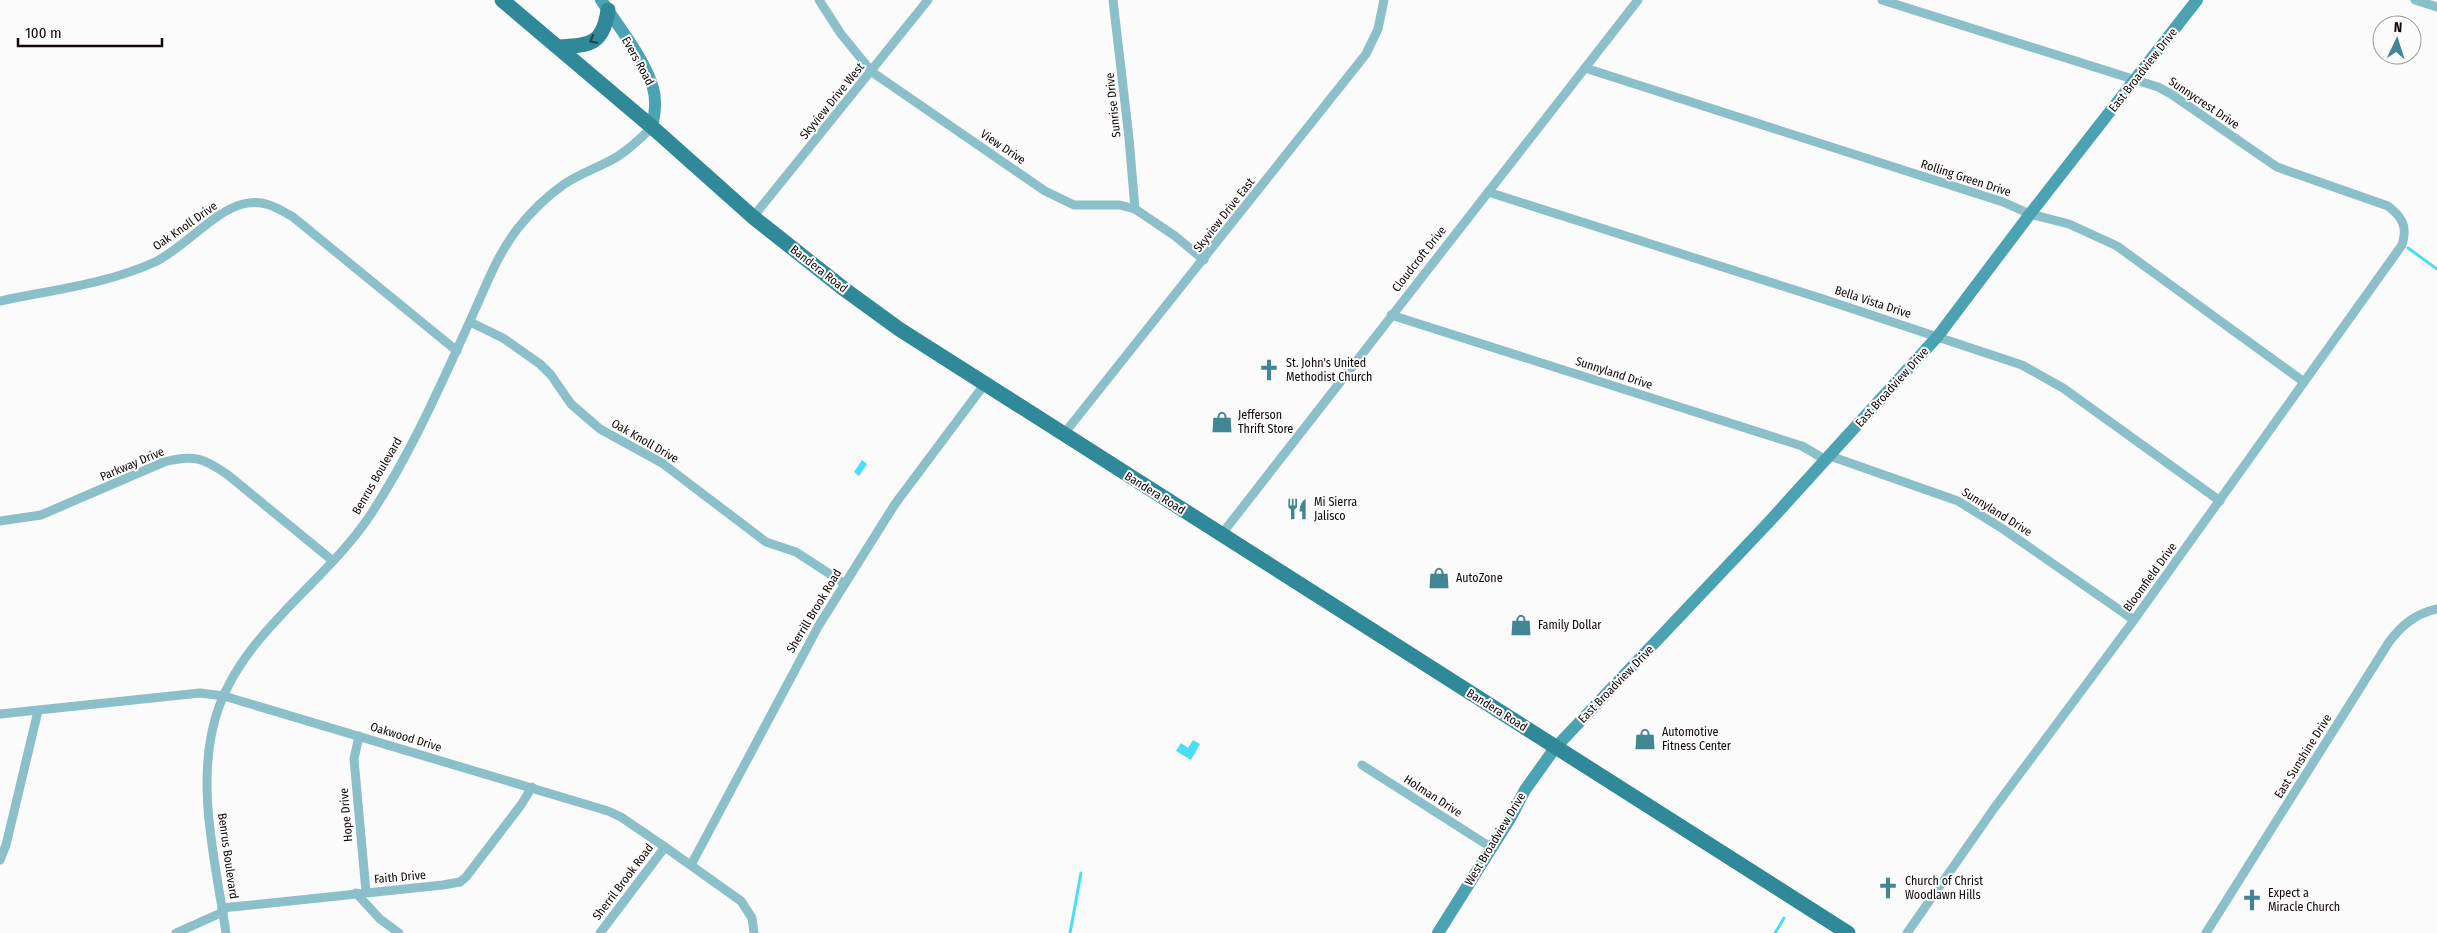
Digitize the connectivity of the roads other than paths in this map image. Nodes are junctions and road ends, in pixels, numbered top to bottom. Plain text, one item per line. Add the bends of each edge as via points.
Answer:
1 (502, 0) edge
2 (818, 0) edge
3 (928, 0) edge
4 (1113, 0) edge
5 (1384, 0) edge
6 (1638, 0) edge
7 (1882, 0) edge
8 (2197, 0) edge
9 (2414, 0) edge
10 (604, 5) edge
11 (2437, 7) edge
12 (558, 47) junction
13 (1585, 68) junction
14 (872, 72) junction
15 (2135, 81) junction
16 (652, 127) junction
17 (1488, 192) junction
18 (1135, 208) junction
19 (2030, 214) junction
20 (753, 217) junction
21 (2404, 231) joint
22 (1204, 260) junction
23 (0, 301) edge
24 (1391, 315) junction
25 (470, 322) junction
26 (1938, 336) junction
27 (457, 351) junction
28 (2304, 382) junction
29 (984, 385) junction
30 (1063, 435) junction
31 (1828, 458) junction
32 (2220, 501) junction
33 (0, 521) edge
34 (1221, 535) junction
35 (332, 562) junction
36 (845, 584) junction
37 (2437, 610) edge
38 (2134, 620) junction
39 (224, 696) junction
40 (38, 712) junction
41 (0, 714) edge
42 (359, 736) junction
43 (1555, 748) junction
44 (1362, 765) dead end
45 (532, 787) junction
46 (665, 846) junction
47 (1492, 848) junction
48 (0, 860) edge
49 (691, 865) junction
50 (361, 893) junction
51 (223, 910) junction
52 (176, 933) edge
53 (226, 933) edge
54 (399, 933) edge
55 (600, 933) edge
56 (754, 933) edge
57 (1438, 933) edge
58 (1848, 933) edge
59 (1907, 933) edge
60 (2206, 933) edge

1 - 12 main road, Bandera Road
2 - 14 street, View Drive
3 - 14 street, Skyview Drive West
4 - 18 street, Sunrise Drive
5 - 22 street, Skyview Drive East via 1378,29 1366,54
6 - 13 street, Cloudcroft Drive
7 - 15 street, Sunnycrest Drive
8 - 15 street, East Broadview Drive
9 - 11 street
10 -> 12 main road via 606,25 600,36 579,46
10 - 16 street, Evers Road via 641,62 653,88 656,109
12 - 16 main road, Bandera Road
13 - 17 street, Cloudcroft Drive
13 - 19 street, Rolling Green Drive via 2003,202
14 - 18 street, View Drive via 1059,199 1085,206
14 - 20 street, Skyview Drive West
15 - 19 street, East Broadview Drive
15 - 21 street, Sunnycrest Drive via 2171,94 2277,167 2388,206 2400,215
16 - 20 main road, Bandera Road
16 - 25 street, Benrus Boulevard via 627,150 565,184 531,212 505,248
17 - 24 street, Cloudcroft Drive
17 - 26 street, Bella Vista Drive
18 - 22 street, View Drive
19 - 26 street, East Broadview Drive
19 - 28 street, Rolling Green Drive via 2070,224 2118,246
20 - 29 main road, Bandera Road via 852,295
21 - 28 street, Bloomfield Drive via 2402,244
22 - 30 street, Skyview Drive East
23 - 27 street, Oak Knoll Drive via 107,278 142,267 176,250 222,214 240,205 260,202 273,205 293,217
24 - 31 street, Sunnyland Drive via 1802,446
24 - 34 street, Cloudcroft Drive
25 - 27 street, Benrus Boulevard
25 - 36 street, Oak Knoll Drive via 502,338 540,364 571,404 600,429 662,463 766,542 796,552
26 - 31 street, East Broadview Drive
26 - 32 street, Bella Vista Drive via 2022,365 2063,388
27 - 35 street, Benrus Boulevard via 383,495 355,536
28 - 32 street, Bloomfield Drive
29 - 30 main road, Bandera Road
29 - 36 street, Sherrill Brook Road via 895,504
30 - 34 main road, Bandera Road
31 - 38 street, Sunnyland Drive via 1958,501
31 - 43 street, East Broadview Drive
32 - 38 street, Bloomfield Drive
33 - 35 street, Parkway Drive via 41,515 164,462 196,457 228,475
34 - 43 main road, Bandera Road
35 - 39 street, Benrus Boulevard via 257,641 237,669
36 - 49 street, Sherrill Brook Road via 802,654
37 - 60 street, East Sunshine Drive via 2424,612 2410,620 2389,642
38 - 59 street, Bloomfield Drive via 1995,807
39 - 40 street, Oakwood Drive via 200,693 93,703
39 - 42 street, Oakwood Drive
39 - 51 street, Benrus Boulevard via 216,716 208,774 210,819
40 - 41 street, Oakwood Drive
40 - 48 street
42 - 45 street, Oakwood Drive
42 - 50 street, Hope Drive via 354,759
43 - 47 street, West Broadview Drive via 1525,790
43 - 58 main road, Bandera Road
44 - 47 street, Holman Drive
45 - 46 street, Oakwood Drive via 608,811
45 - 50 street, Faith Drive via 460,882
46 - 49 street, Oakwood Drive
46 - 55 street, Sherril Brook Road
47 - 57 street, West Broadview Drive
49 - 56 street, Oakwood Drive via 741,901 752,918
50 - 51 street, Faith Drive
50 - 54 street via 380,919
51 - 52 street, Faith Drive
51 - 53 street, Benrus Boulevard

